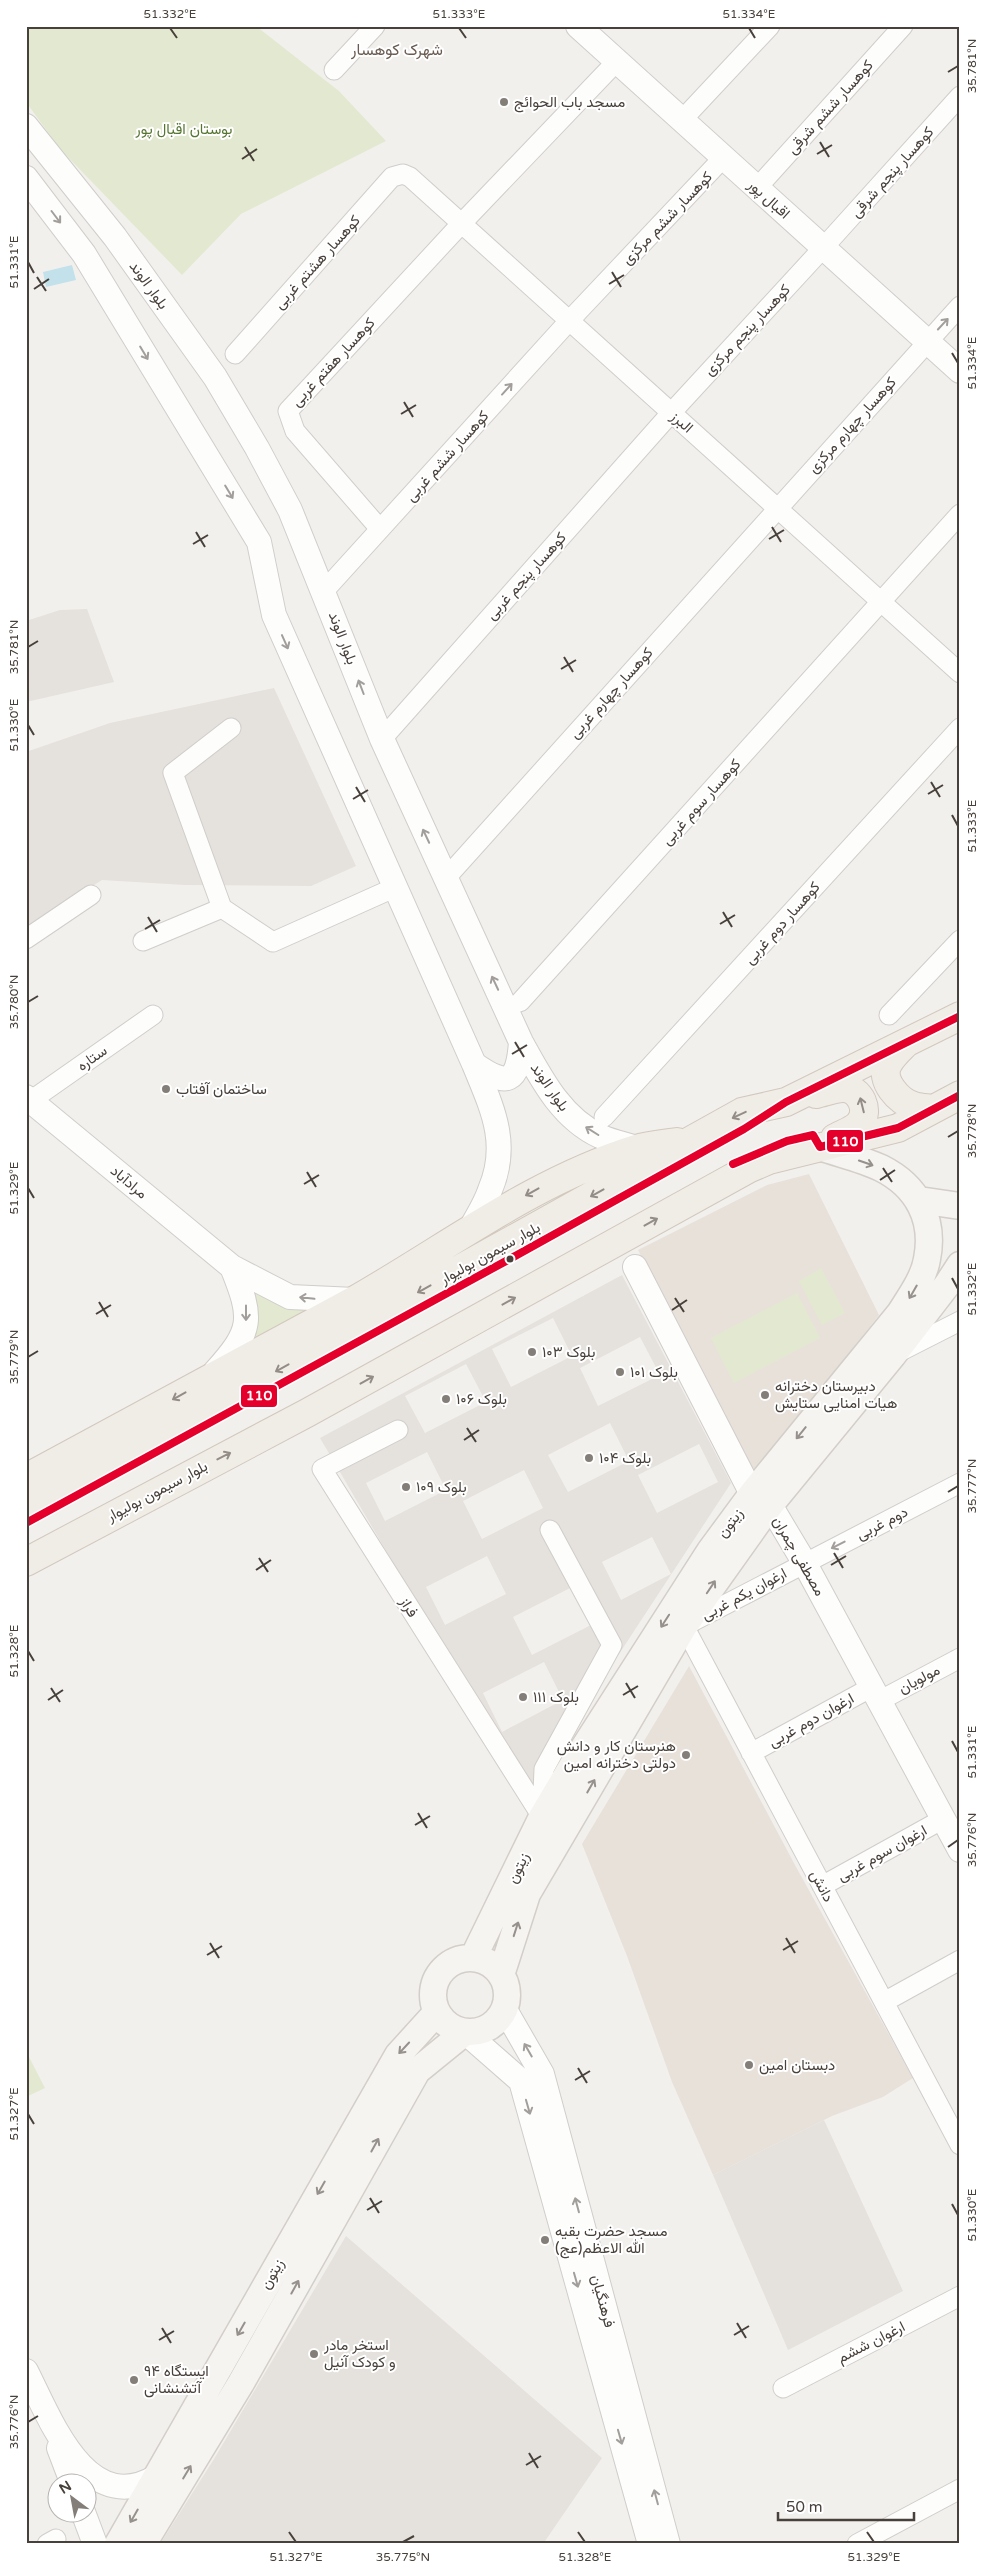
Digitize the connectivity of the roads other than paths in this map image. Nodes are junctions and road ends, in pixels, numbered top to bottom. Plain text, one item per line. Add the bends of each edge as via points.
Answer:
1 (375, 26) edge
2 (578, 26) edge
3 (770, 26) edge
4 (902, 26) edge
5 (617, 61) junction
6 (334, 70) dead end
7 (960, 96) edge
8 (682, 120) junction
9 (26, 126) edge
10 (724, 158) junction
11 (403, 174) joint
12 (26, 178) edge
13 (757, 188) junction
14 (460, 224) junction
15 (824, 248) junction
16 (960, 306) edge
17 (569, 321) junction
18 (926, 341) junction
19 (234, 354) dead end
20 (960, 371) edge
21 (671, 413) junction
22 (777, 508) junction
23 (960, 514) edge
24 (380, 529) junction
25 (324, 591) junction
26 (882, 603) junction
27 (960, 673) edge
28 (231, 728) dead end
29 (960, 728) edge
30 (382, 739) junction
31 (446, 878) junction
32 (396, 887) junction
33 (91, 895) dead end
34 (222, 908) junction
35 (26, 938) edge
36 (960, 940) edge
37 (143, 941) dead end
38 (520, 1002) dead end
39 (153, 1015) dead end
40 (889, 1016) dead end
41 (960, 1016) edge
42 (522, 1042) junction
43 (907, 1042) junction
44 (474, 1064) junction
45 (960, 1095) edge
46 (28, 1101) edge
47 (786, 1102) junction
48 (933, 1109) junction
49 (604, 1117) dead end
50 (693, 1140) junction
51 (820, 1147) junction
52 (637, 1148) junction
53 (919, 1200) junction
54 (960, 1206) edge
55 (468, 1232) junction
56 (960, 1265) edge
57 (635, 1266) dead end
58 (232, 1267) junction
59 (355, 1300) junction
60 (960, 1321) edge
61 (893, 1355) junction
62 (207, 1381) junction
63 (398, 1430) dead end
64 (26, 1478) edge
65 (960, 1483) edge
66 (761, 1499) junction
67 (26, 1506) edge
68 (84, 1530) junction
69 (550, 1530) dead end
70 (26, 1562) edge
71 (804, 1562) junction
72 (26, 1577) edge
73 (684, 1626) junction
74 (960, 1658) edge
75 (875, 1694) junction
76 (751, 1754) junction
77 (542, 1817) junction
78 (953, 1832) edge
79 (822, 1886) junction
80 (473, 1958) junction
81 (960, 1960) edge
82 (501, 1975) junction
83 (884, 2002) junction
84 (504, 2008) junction
85 (437, 2012) junction
86 (465, 2032) junction
87 (954, 2122) edge
88 (960, 2145) edge
89 (960, 2296) edge
90 (218, 2368) junction
91 (26, 2370) edge
92 (241, 2383) junction
93 (783, 2388) dead end
94 (35, 2398) edge
95 (68, 2472) edge
96 (156, 2477) junction
97 (960, 2489) edge
98 (87, 2522) edge
99 (95, 2544) edge
100 (118, 2544) edge
101 (143, 2544) edge
102 (650, 2544) edge
103 (668, 2544) edge
104 (857, 2544) edge

1 - 6 street
2 - 5 street, اقبال پور
3 - 8 street
4 - 13 street, کوهسار ششم شرقی
5 - 8 street, اقبال پور
5 - 14 street
7 - 15 street, کوهسار پنجم شرقی
8 - 10 street, اقبال پور
9 - 25 street, بلوار الوند via 115,237 215,377 258,448 290,510
10 - 13 street, اقبال پور
10 - 17 street, کوهسار ششم مرکزی
11 - 14 street, البرز
11 - 19 street, کوهسار هشتم غربی via 392,177
12 -> 32 street via 84,254 259,542 274,616
13 - 15 street, اقبال پور
14 - 17 street, البرز
14 - 24 street, کوهسار هفتم غربی via 288,411 295,431
15 - 18 street, اقبال پور
15 - 21 street, کوهسار پنجم مرکزی
18 -> 16 street, کوهسار چهارم مرکزی
17 - 21 street, البرز
24 -> 17 street, کوهسار ششم غربی
18 - 20 street, اقبال پور
18 - 22 street, کوهسار چهارم مرکزی
21 - 22 street, البرز
21 - 30 street, کوهسار پنجم غربی
22 - 26 street, البرز
22 - 31 street, کوهسار چهارم غربی
23 - 26 street, کوهسار سوم غربی
24 - 25 street, کوهسار ششم غربی
30 -> 25 street, بلوار الوند
26 - 27 street, البرز
26 - 38 street, کوهسار سوم غربی
28 - 34 street via 173,773
29 - 49 street, کوهسار دوم غربی
31 -> 30 street, بلوار الوند
42 -> 31 street, بلوار الوند
32 - 34 street via 273,942
32 - 44 street
33 - 35 street
34 - 37 street
36 - 40 street
39 - 46 street, ستاره
41 - 43 main road, بلوار سیمون بولیوار
42 - 44 street via 519,1068 513,1076 504,1079 490,1075
52 -> 42 street, بلوار الوند via 600,1137 569,1114 554,1098
43 - 47 main road, بلوار سیمون بولیوار
43 - 48 main road via 887,1065 886,1076 899,1098 912,1106
44 - 55 street via 500,1138 491,1190
45 - 48 main road, بلوار سیمون بولیوار
46 - 58 street, مرادآباد
47 -> 50 main road, بلوار سیمون بولیوار via 742,1112
51 -> 47 main road via 859,1124 864,1111 860,1097 849,1088 841,1088
48 - 51 main road, بلوار سیمون بولیوار via 898,1128
50 - 52 main road
50 -> 67 main road, بلوار سیمون بولیوار via 283,1368
51 -> 53 main road, زیتون via 881,1168 901,1181
68 -> 51 main road, بلوار سیمون بولیوار via 307,1413 748,1169
52 -> 55 main road via 559,1178 510,1204
53 - 54 main road
53 -> 66 main road, زیتون via 929,1231 927,1260 915,1288 900,1313
55 - 59 main road
56 - 61 main road, زیتون
57 - 66 street, مصطفی چمران
59 -> 58 street, مرادآباد via 290,1296
58 -> 62 street via 247,1308 246,1326 236,1350
59 - 62 main road
60 - 61 street
61 - 66 main road, زیتون
62 -> 64 main road
63 - 77 street, فراز via 322,1469
65 -> 71 street, دوم غربی
66 - 71 street, مصطفی چمران
73 -> 66 main road, زیتون
66 -> 77 main road, زیتون via 710,1551
68 - 70 main road, بلوار سیمون بولیوار
68 - 72 main road
69 - 77 street via 612,1645 544,1768
71 - 73 street, ارغوان یکم غربی
71 - 75 street, مصطفی چمران
73 - 76 street, دانش
82 -> 73 main road, زیتون via 528,1894
74 - 75 street, مولویان
75 - 76 street, ارغوان دوم غربی
75 - 78 street, مصطفی چمران
76 - 79 street, دانش
77 - 80 main road, زیتون
78 - 79 street, ارغوان سوم غربی
79 - 83 street, دانش
80 - 82 main road via 494,1967
80 - 85 main road via 462,1959 443,1970 434,1991
81 - 83 street
82 - 84 main road via 506,1986
83 - 87 street, دانش
84 - 86 main road via 489,2027
103 -> 84 street, فرهنگیان via 542,2074
85 - 86 main road via 444,2022
85 -> 90 main road, زیتون via 398,2055
92 -> 86 main road, زیتون via 417,2071
86 -> 102 street, فرهنگیان via 521,2081
87 - 88 street, دانش
89 - 93 street, ارغوان ششم
90 - 92 main road
90 - 96 main road, زیتون
91 - 94 street
101 -> 92 main road, زیتون
94 - 95 street
94 - 96 street via 61,2439 96,2479 121,2487
96 -> 100 main road, زیتون
97 - 104 street
98 - 99 street

